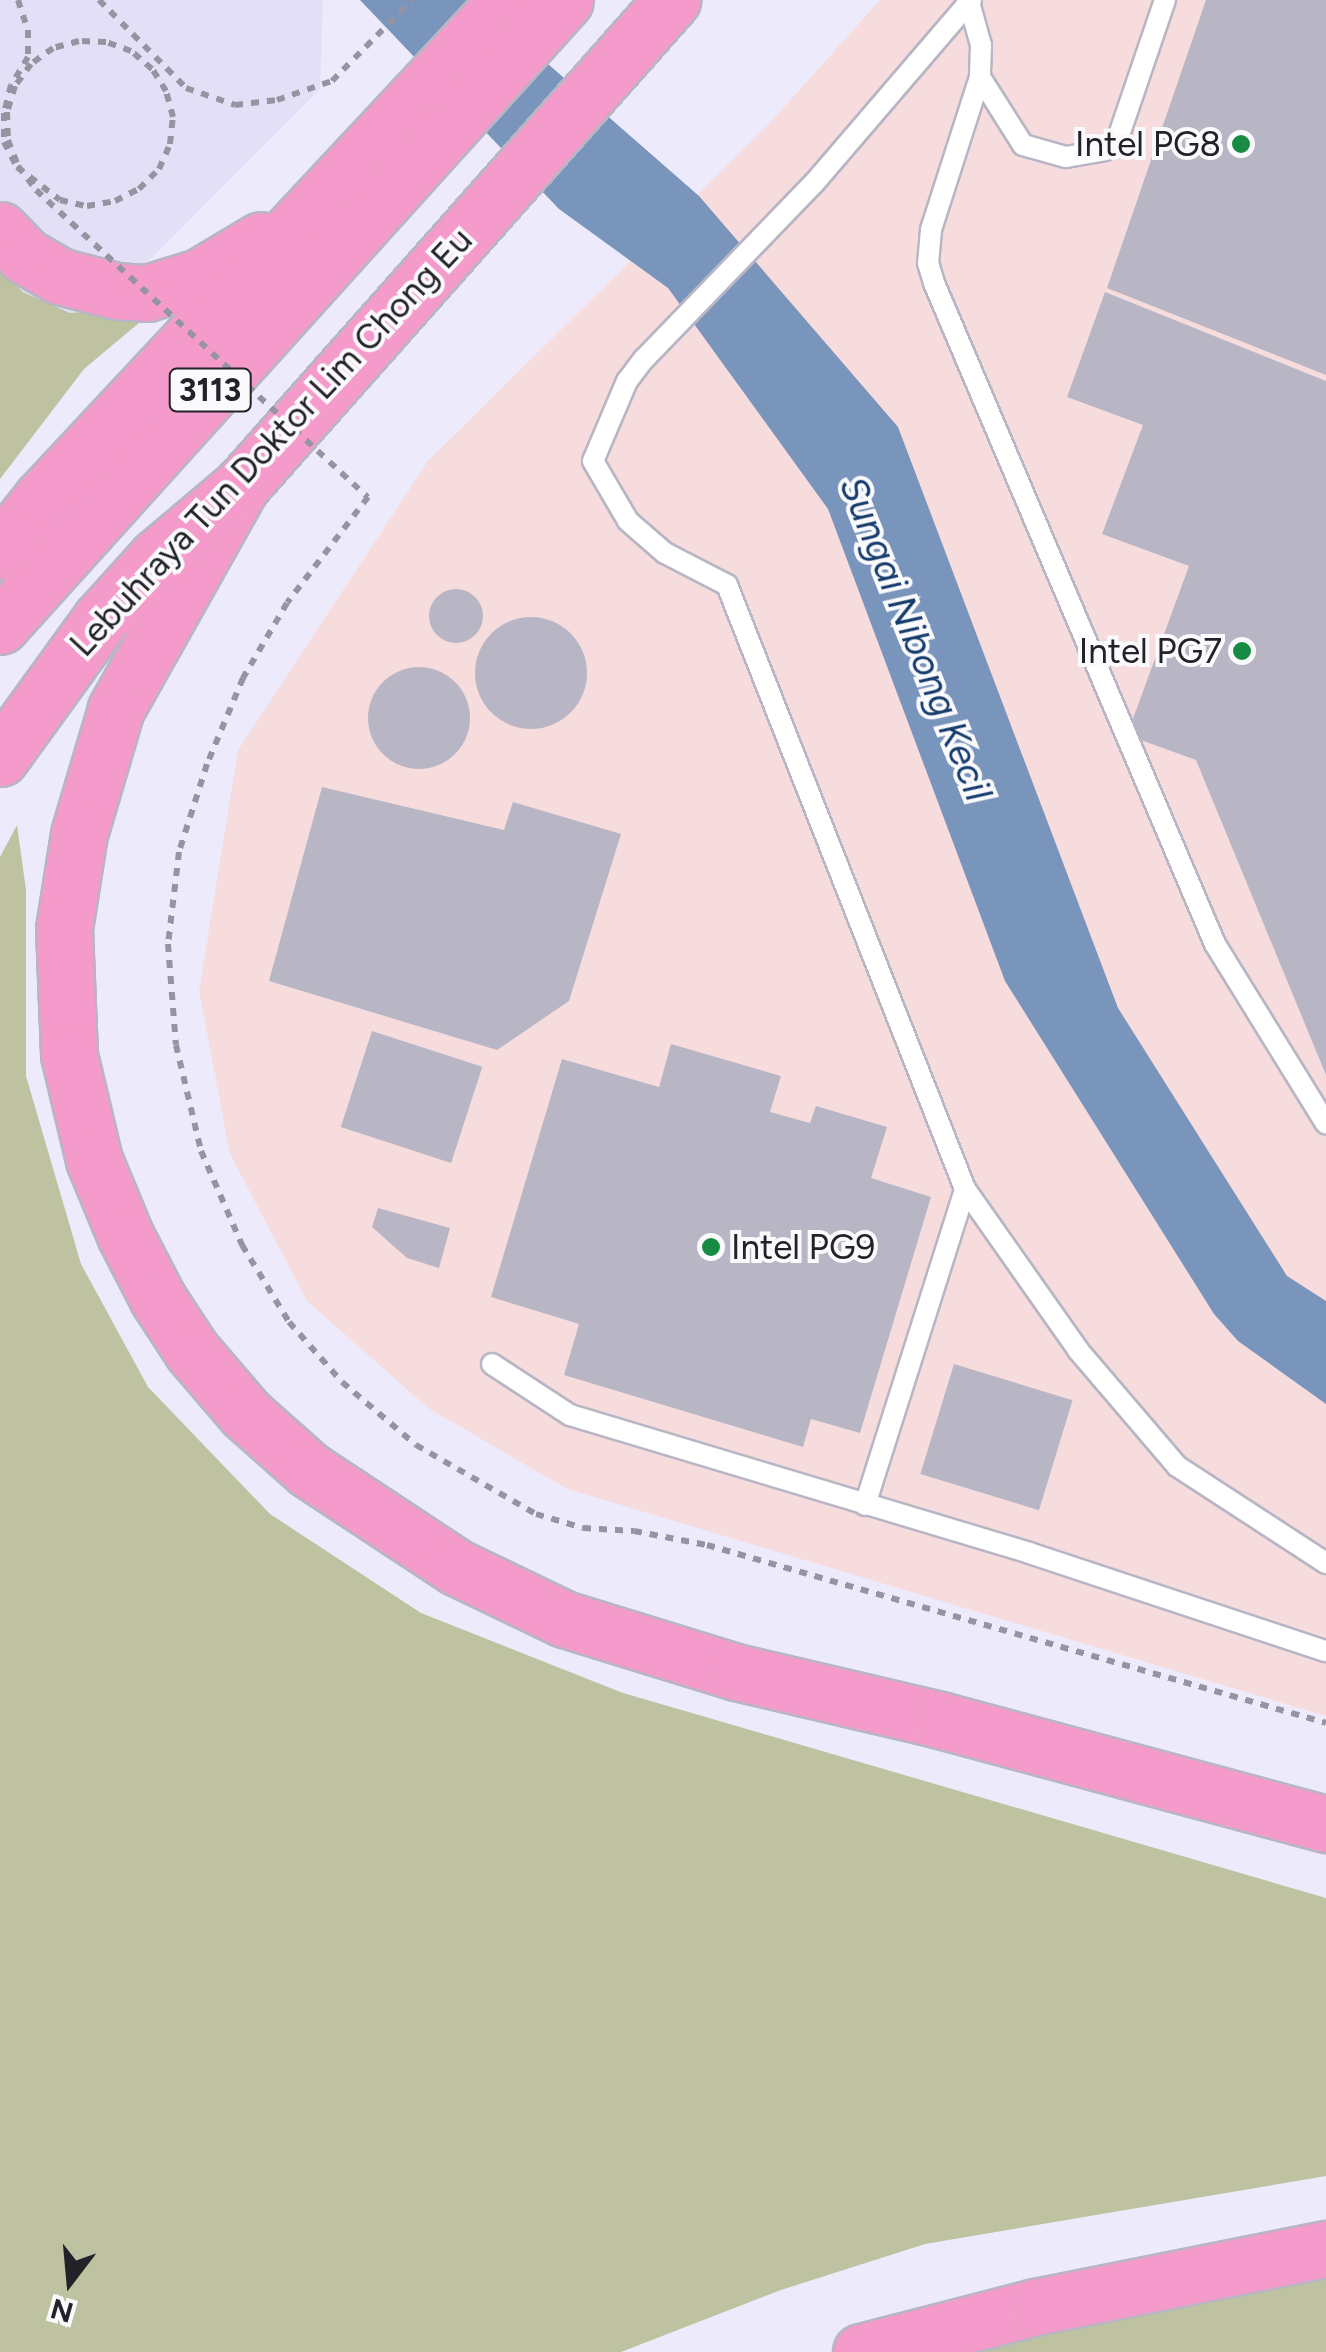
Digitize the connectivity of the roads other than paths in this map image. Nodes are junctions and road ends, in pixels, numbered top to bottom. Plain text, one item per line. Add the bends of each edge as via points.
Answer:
1 (507, 0) edge
2 (565, 0) edge
3 (1165, 0) edge
4 (970, 1) edge
5 (666, 6) edge
6 (980, 77) junction
7 (406, 143) junction
8 (320, 204) junction
9 (0, 230) edge
10 (241, 486) junction
11 (0, 551) edge
12 (0, 626) edge
13 (0, 758) edge
14 (1326, 1124) edge
15 (965, 1189) junction
16 (492, 1364) dead end
17 (864, 1505) junction
18 (1326, 1564) edge
19 (1325, 1650) edge
20 (1326, 1824) edge
21 (1326, 2249) edge
22 (861, 2352) edge

1 - 7 highway
2 - 7 highway, 3113
3 - 6 lane via 1118,138 1106,150 1066,157 1023,146
4 - 6 lane via 981,45
4 - 15 lane via 814,183 627,382 593,461 628,521 664,554 727,585
5 - 10 highway, Lebuhraya Tun Doktor Lim Chong Eu / 3113
6 - 14 lane via 931,230 934,283 1215,944
7 - 8 highway
7 - 12 highway, 3113
8 - 9 highway via 199,277 148,293 59,276 24,256
8 - 11 highway via 40,499
10 - 13 highway, Lebuhraya Tun Doktor Lim Chong Eu / 3113 via 157,557 100,620
10 - 20 highway via 116,708 80,834 64,929 68,1055 94,1160 125,1235 192,1352 308,1470 456,1567 564,1619 736,1672
15 - 17 lane
15 - 18 lane via 1078,1350 1177,1466
16 - 17 lane via 570,1415
17 - 19 lane
21 - 22 highway via 1035,2307

